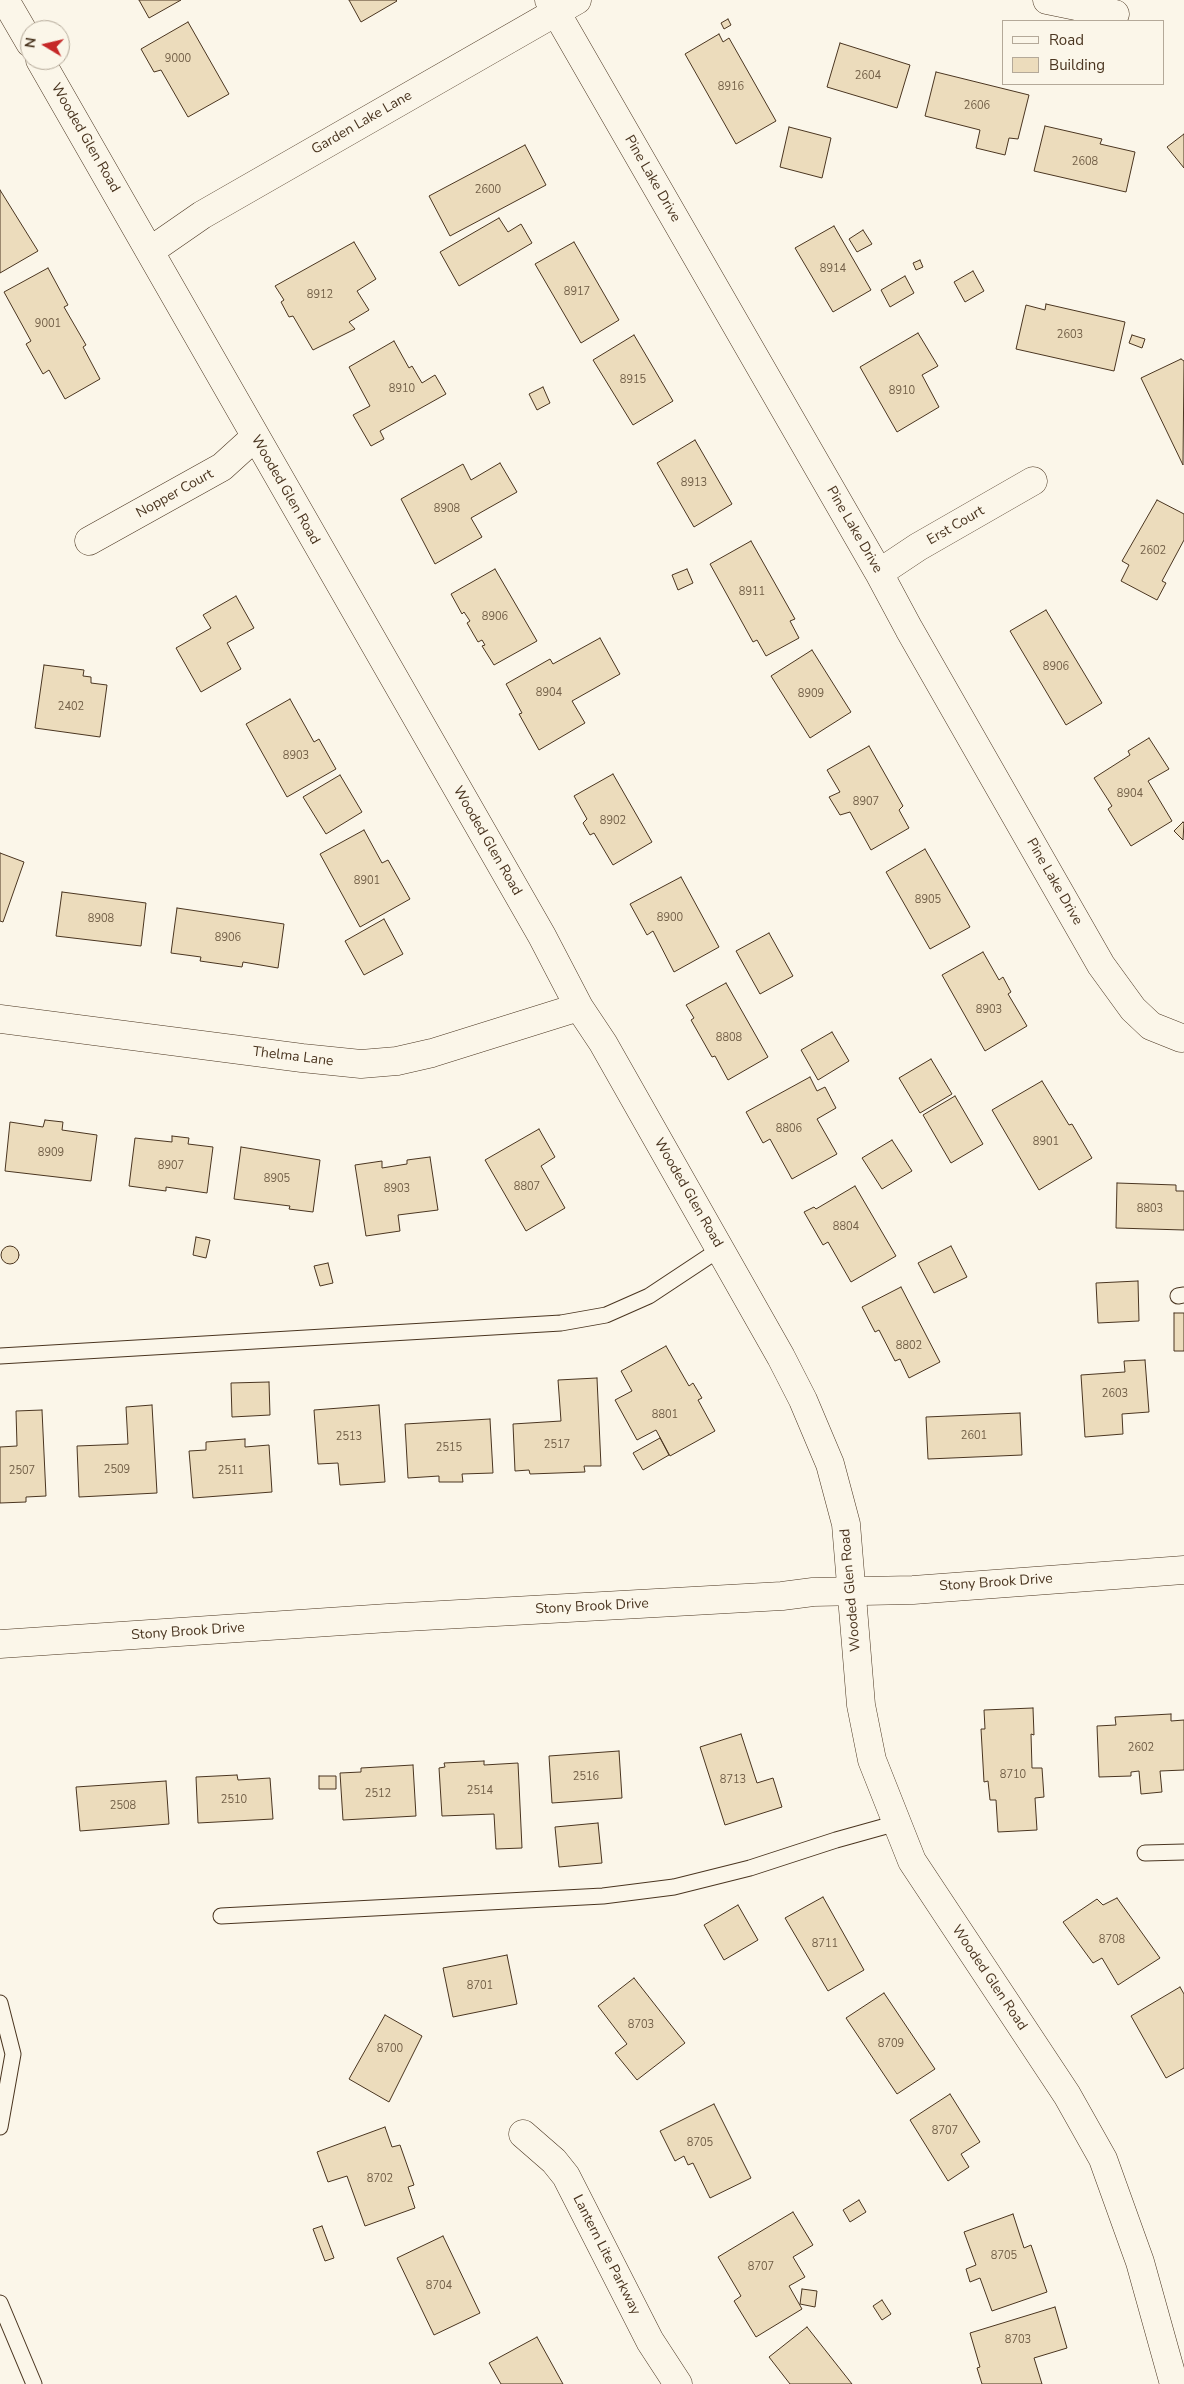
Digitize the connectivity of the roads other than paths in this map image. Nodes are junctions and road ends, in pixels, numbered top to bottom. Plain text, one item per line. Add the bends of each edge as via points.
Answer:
1 (5, 0) edge
2 (1047, 0) edge
3 (561, 4) edge
4 (1115, 14) dead end
5 (20, 26) edge
6 (46, 70) edge
7 (150, 251) junction
8 (255, 437) junction
9 (1033, 481) dead end
10 (88, 541) dead end
11 (879, 573) junction
12 (579, 1007) junction
13 (0, 1019) edge
14 (1180, 1038) dead end
15 (720, 1249) junction
16 (0, 1356) edge
17 (1184, 1570) edge
18 (851, 1591) junction
19 (0, 1644) edge
20 (897, 1823) junction
21 (1184, 1852) edge
22 (1145, 1853) dead end
23 (221, 1916) dead end
24 (0, 2003) edge
25 (0, 2127) edge
26 (523, 2134) dead end
27 (0, 2303) edge
28 (34, 2384) edge
29 (678, 2384) edge
30 (1174, 2384) edge

1 - 5 street
2 - 4 street
3 - 7 street, Garden Lake Lane via 202,215
3 - 11 street, Pine Lake Drive
6 - 7 street, Wooded Glen Road
7 - 8 street, Wooded Glen Road
8 - 10 street, Nopper Court via 222,467
8 - 12 street, Wooded Glen Road via 537,928
9 - 11 street, Erst Court
11 - 14 street, Pine Lake Drive via 1101,965 1151,1026
12 - 13 street, Thelma Lane via 432,1052 397,1061 361,1064
12 - 15 street, Wooded Glen Road
15 - 16 lane via 649,1296 606,1315 560,1323
15 - 18 street, Wooded Glen Road via 803,1400 830,1464 846,1524
17 - 18 street, Stony Brook Drive via 913,1590
18 - 19 street, Stony Brook Drive
18 - 20 street, Wooded Glen Road via 861,1705 872,1760
20 - 23 lane via 750,1868 674,1887 603,1896
20 - 30 street, Wooded Glen Road via 912,1862 1067,2095 1103,2159 1140,2262
21 - 22 lane
24 - 25 lane via 13,2054
26 - 29 street, Lantern Lite Parkway via 566,2176 650,2341
27 - 28 lane

